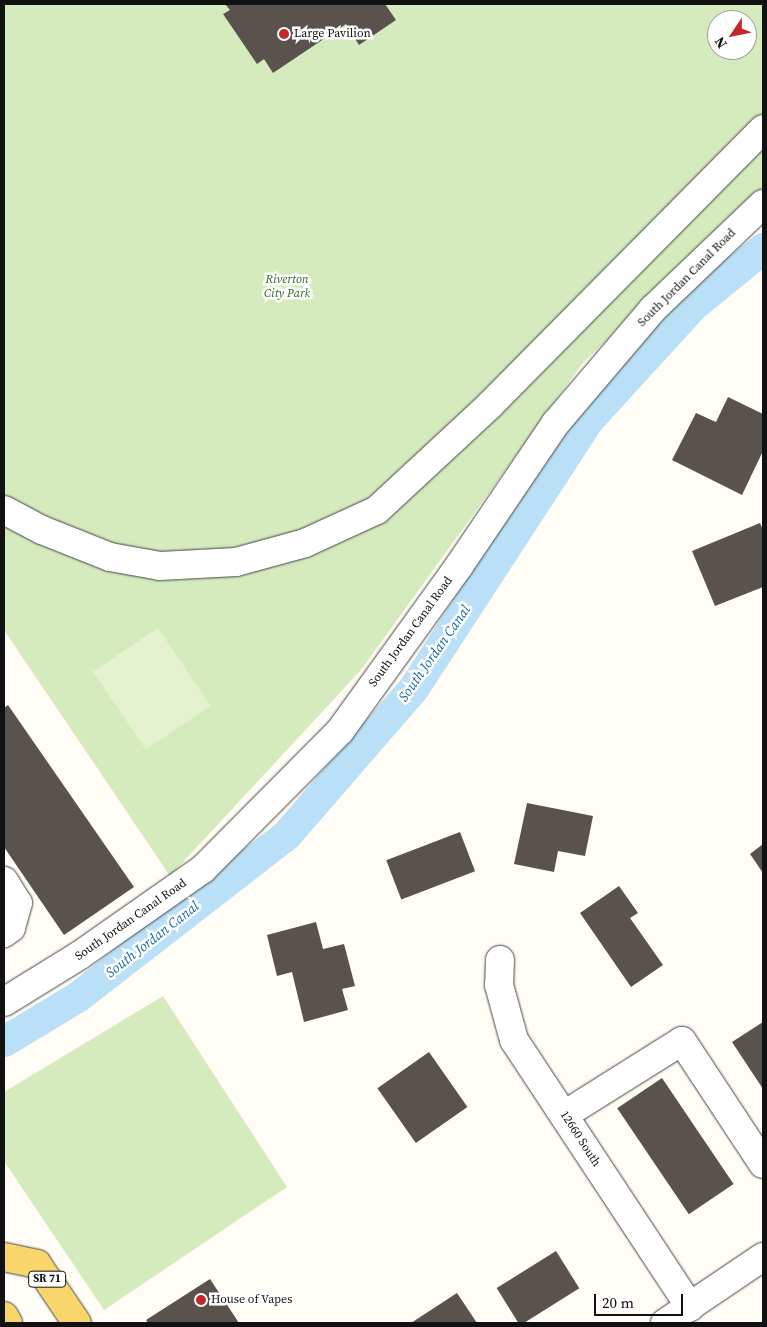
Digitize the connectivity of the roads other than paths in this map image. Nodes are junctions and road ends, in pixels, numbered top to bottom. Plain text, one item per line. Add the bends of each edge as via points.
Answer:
1 (763, 129) edge
2 (763, 204) edge
3 (4, 510) edge
4 (4, 881) edge
5 (4, 933) edge
6 (500, 960) dead end
7 (4, 1002) edge
8 (564, 1115) junction
9 (763, 1164) edge
10 (4, 1257) edge
11 (763, 1257) edge
12 (690, 1307) junction
13 (4, 1316) edge
14 (8, 1323) edge
15 (77, 1323) edge
16 (665, 1323) edge

1 - 3 street via 490,405 377,510 305,543 236,562 160,566 110,557 42,530
2 - 7 street, South Jordan Canal Road via 652,309 556,423 459,566 340,731 203,869 80,955
4 - 5 street via 18,903 11,928
6 - 8 street, 12660 South via 499,985 514,1040
8 - 9 street via 682,1041
8 - 12 street, 12660 South
10 - 15 main road, SR 71 via 37,1264
11 - 12 street
12 - 16 street
13 - 14 main road

